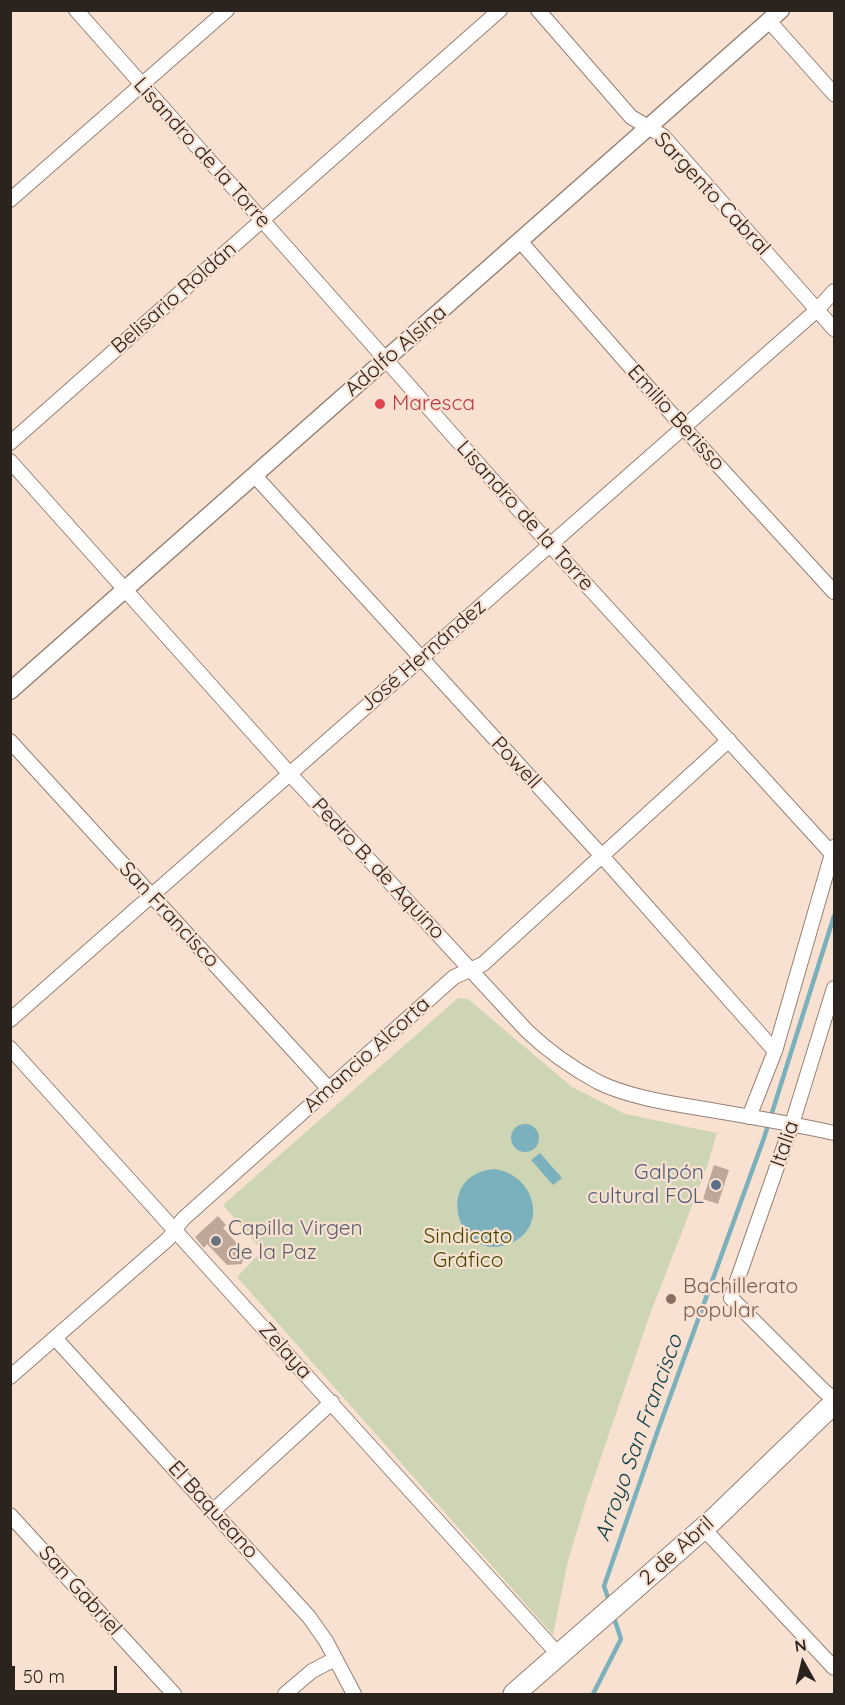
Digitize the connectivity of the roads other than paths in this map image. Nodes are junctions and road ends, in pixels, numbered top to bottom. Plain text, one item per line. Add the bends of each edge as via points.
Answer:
1 (76, 10) edge
2 (227, 10) edge
3 (500, 10) edge
4 (538, 10) edge
5 (775, 16) edge
6 (141, 86) junction
7 (834, 94) edge
8 (648, 127) junction
9 (10, 200) edge
10 (262, 220) junction
11 (520, 241) junction
12 (834, 291) edge
13 (817, 310) junction
14 (834, 329) edge
15 (385, 359) junction
16 (683, 426) junction
17 (10, 443) edge
18 (10, 461) edge
19 (255, 476) junction
20 (550, 545) junction
21 (124, 589) junction
22 (834, 592) edge
23 (419, 659) junction
24 (10, 691) edge
25 (729, 740) junction
26 (10, 741) edge
27 (289, 773) junction
28 (834, 852) edge
29 (602, 856) junction
30 (152, 897) junction
31 (471, 970) junction
32 (834, 988) edge
33 (10, 1020) edge
34 (10, 1048) edge
35 (775, 1051) junction
36 (329, 1089) junction
37 (755, 1118) junction
38 (788, 1123) junction
39 (834, 1133) edge
40 (175, 1230) junction
41 (55, 1338) junction
42 (13, 1370) edge
43 (834, 1401) edge
44 (332, 1402) junction
45 (213, 1511) junction
46 (10, 1515) edge
47 (703, 1528) junction
48 (558, 1654) junction
49 (335, 1659) junction
50 (834, 1668) edge
51 (174, 1695) edge
52 (285, 1695) edge
53 (354, 1695) edge
54 (514, 1695) edge

1 - 6 street, Lisandro de la Torre
2 - 6 street
3 - 10 street, Belisario Roldán
4 - 8 street, Sargento Cabral via 631,117
5 - 7 street
5 - 8 street, Adolfo Alsina
6 - 9 street
6 - 10 street, Lisandro de la Torre
8 - 11 street, Adolfo Alsina
8 - 13 street, Sargento Cabral via 663,136
10 - 15 street, Lisandro de la Torre
10 - 17 street, Belisario Roldán
11 - 15 street, Adolfo Alsina
11 - 16 street, Emilio Berisso
12 - 13 street, José Hernández
13 - 14 street, Sargento Cabral
13 - 16 street, José Hernández
15 - 19 street, Adolfo Alsina
15 - 20 street, Lisandro de la Torre
16 - 20 street, José Hernández
16 - 22 street, Emilio Berisso
18 - 21 street, Pedro B. de Aquino
19 - 21 street, Adolfo Alsina
19 - 23 street, Powell
20 - 23 street, José Hernández
20 - 25 street, Lisandro de la Torre
21 - 24 street, Adolfo Alsina
21 - 27 street, Pedro B. de Aquino
23 - 27 street, José Hernández
23 - 29 street, Powell
25 - 28 street, Lisandro de la Torre
25 - 29 street, Amancio Alcorta
26 - 30 street, San Francisco
27 - 30 street, José Hernández
27 - 31 street, Pedro B. de Aquino
28 - 35 street, Italia
29 - 31 street, Amancio Alcorta via 483,964
29 - 35 street, Powell
30 - 33 street, José Hernández
30 - 36 street, San Francisco
31 - 36 street, Amancio Alcorta via 454,977
31 - 37 street, Pedro B. de Aquino via 526,1031 599,1083 673,1104
32 - 38 street, Italia
34 - 40 street, Zelaya
35 - 37 street, Italia
36 - 40 street, Amancio Alcorta
37 - 38 street, Pedro B. de Aquino
38 - 39 street, Pedro B. de Aquino
38 - 43 street, Italia via 731,1298
40 - 41 street, Amancio Alcorta
40 - 44 street, Zelaya
41 - 42 street, Amancio Alcorta
41 - 45 street, El Baqueano
43 - 47 main road, 2 de Abril
44 - 45 street
44 - 48 street, Zelaya
45 - 49 street, El Baqueano via 309,1617
46 - 51 street, San Gabriel
47 - 48 main road, 2 de Abril
47 - 50 street
48 - 54 main road, 2 de Abril
49 - 52 street via 312,1671
49 - 53 street, El Baqueano

